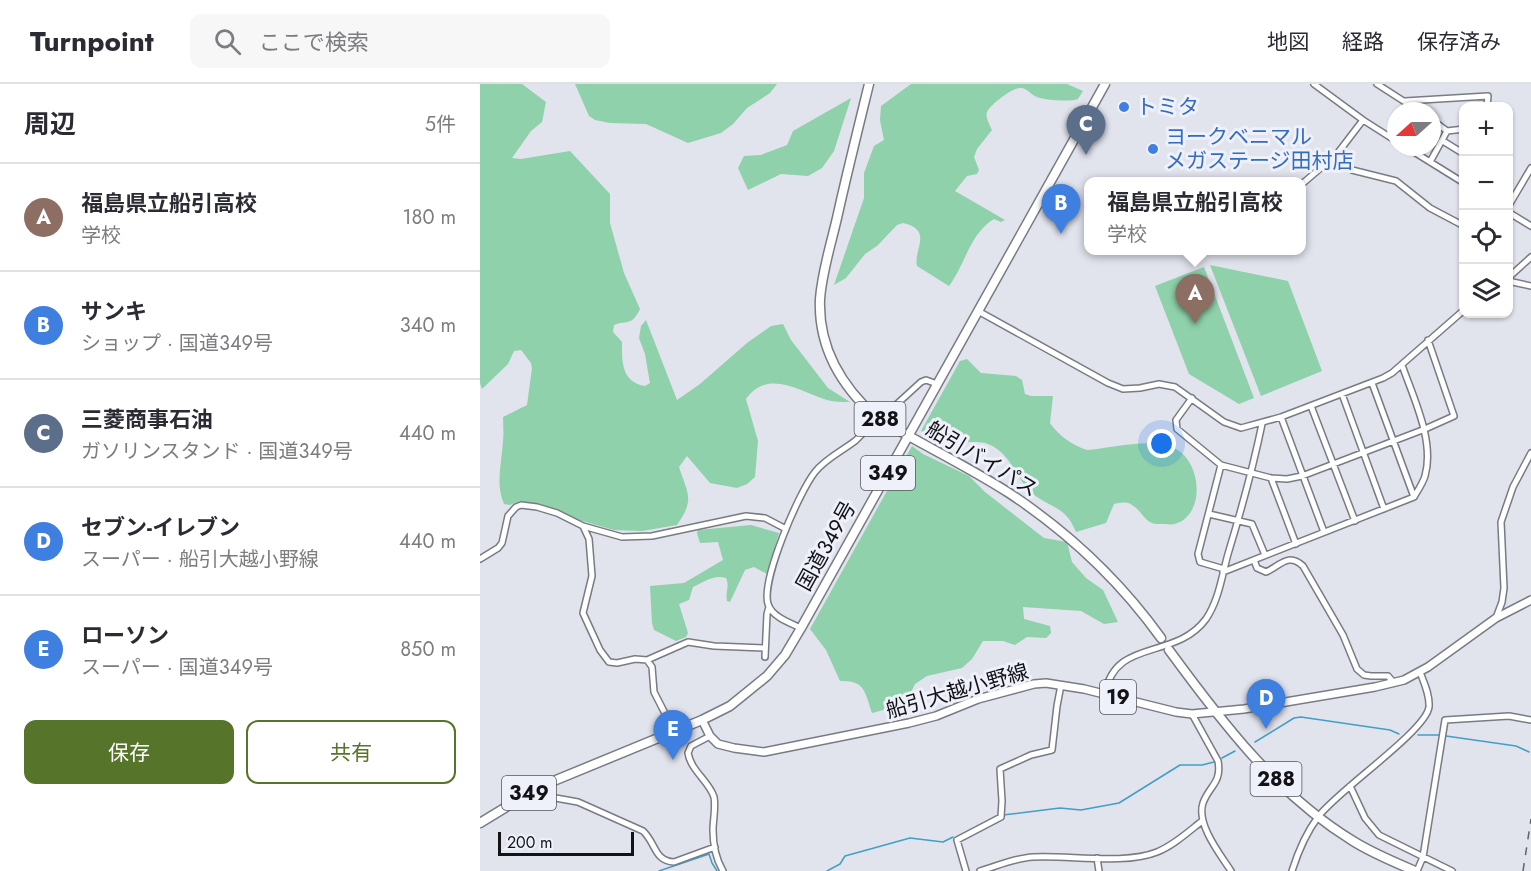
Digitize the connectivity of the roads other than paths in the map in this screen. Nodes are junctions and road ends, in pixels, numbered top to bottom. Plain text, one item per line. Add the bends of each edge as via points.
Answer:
1 (869, 84) edge
2 (1106, 84) edge
3 (1314, 84) edge
4 (1377, 84) edge
5 (1405, 101) joint
6 (1487, 102) edge
7 (1363, 120) junction
8 (1441, 127) edge
9 (1459, 130) edge
10 (1447, 131) junction
11 (1387, 135) edge
12 (1443, 141) junction
13 (1459, 151) edge
14 (1337, 154) junction
15 (1420, 156) edge
16 (1430, 162) junction
17 (1531, 168) edge
18 (1459, 180) edge
19 (1306, 181) edge
20 (1513, 202) edge
21 (1510, 210) edge
22 (1459, 223) edge
23 (1531, 226) edge
24 (1531, 257) edge
25 (1513, 275) edge
26 (1513, 280) edge
27 (1531, 286) edge
28 (978, 311) junction
29 (1459, 314) edge
30 (1428, 340) junction
31 (1402, 365) junction
32 (1372, 383) junction
33 (937, 384) junction
34 (1342, 394) junction
35 (1192, 398) junction
36 (1311, 406) junction
37 (882, 416) junction
38 (1281, 417) junction
39 (1262, 424) junction
40 (1425, 429) junction
41 (908, 436) junction
42 (1393, 441) junction
43 (1364, 452) junction
44 (1531, 453) edge
45 (1333, 464) junction
46 (1221, 465) junction
47 (1250, 473) junction
48 (1302, 476) junction
49 (1271, 478) junction
50 (1414, 497) junction
51 (1384, 509) junction
52 (1209, 514) junction
53 (1238, 521) junction
54 (1355, 521) junction
55 (583, 526) junction
56 (786, 529) junction
57 (1324, 532) junction
58 (1296, 544) junction
59 (1264, 555) junction
60 (480, 559) edge
61 (1254, 560) junction
62 (1224, 570) junction
63 (1531, 600) edge
64 (769, 607) junction
65 (1496, 618) junction
66 (801, 628) junction
67 (1161, 638) dead end
68 (765, 648) junction
69 (1169, 650) dead end
70 (765, 657) dead end
71 (647, 660) junction
72 (1420, 672) junction
73 (1394, 683) junction
74 (1061, 685) junction
75 (1105, 694) junction
76 (1215, 712) junction
77 (1192, 714) junction
78 (702, 720) junction
79 (1531, 720) edge
80 (674, 731) junction
81 (710, 736) junction
82 (546, 784) junction
83 (1350, 786) junction
84 (1318, 817) junction
85 (1202, 821) junction
86 (480, 823) edge
87 (715, 847) junction
88 (1423, 857) junction
89 (1097, 858) junction
90 (723, 871) edge
91 (966, 871) edge
92 (980, 871) edge
93 (1099, 871) edge
94 (1231, 871) edge
95 (1292, 871) edge
96 (1416, 871) edge
97 (1452, 871) edge

1 - 37 highway, 船引バイパス / 288 via 823,280 820,315 833,365 859,402
2 - 28 highway, 国道349号 / 349
3 - 7 street
4 - 5 street
5 - 6 street via 1488,96
7 - 11 street
7 - 14 street
8 - 10 street
9 - 10 street
10 - 12 street
12 - 13 street
12 - 16 street
14 - 19 street
14 - 22 street via 1352,170 1396,181 1430,208
15 - 16 street
16 - 18 street
17 - 20 street
21 - 23 street
24 - 25 street
26 - 27 street
28 - 33 highway, 国道349号 / 349
28 - 35 street via 1108,384 1123,389 1167,384
29 - 30 street
30 - 31 street
30 - 40 street via 1454,416
31 - 32 street
31 - 40 street
32 - 34 street
32 - 42 street
33 - 37 street via 921,382
33 - 41 highway, 国道349号 / 349
34 - 36 street
34 - 43 street
35 - 39 street via 1234,427
35 - 46 street via 1176,420 1177,429
36 - 38 street
36 - 45 street
37 - 41 highway, 船引バイパス / 288
37 - 56 street via 816,471
38 - 39 street
38 - 48 street
39 - 47 street
40 - 42 street
40 - 50 street via 1427,466
41 - 66 highway, 国道349号 / 349
41 - 67 highway, 船引バイパス / 288 via 1008,493 1075,542 1131,600
42 - 43 street
42 - 50 street
43 - 45 street
43 - 51 street
44 - 65 street via 1501,522 1504,588
45 - 48 street
45 - 54 street
46 - 47 street
46 - 52 street
47 - 49 street
47 - 53 street
48 - 49 street
48 - 57 street
49 - 58 street
50 - 51 street
51 - 54 street
52 - 53 street
52 - 62 street via 1198,558
53 - 59 street via 1252,524
53 - 62 street
54 - 57 street
55 - 56 street via 621,537 652,536 746,516 765,518
55 - 60 street via 566,516 521,505 508,516 502,543
55 - 71 street via 589,539 592,576 583,613 589,627 609,662
56 - 64 street via 776,556
57 - 58 street
58 - 59 street
59 - 61 street
61 - 62 street
61 - 73 street via 1257,568 1266,572 1281,561 1298,561 1343,635 1356,669 1364,675 1388,676
62 - 75 street via 1212,610 1200,626 1184,638 1122,661 1111,674
63 - 65 main road, 船引大越小野線 / 19
64 - 66 street
64 - 68 street
65 - 72 main road, 船引大越小野線 / 19
66 - 78 highway, 国道349号 / 349 via 785,655 758,686
68 - 70 street
68 - 71 street via 688,642
69 - 76 highway, 288
71 - 80 street via 652,668 654,692
72 - 73 main road, 船引大越小野線 / 19
72 - 83 street via 1429,708 1409,735
73 - 76 main road, 船引大越小野線 / 19
74 - 75 main road, 船引大越小野線 / 19
74 - 81 main road, 船引大越小野線 / 19 via 1034,684 921,720 764,752 724,747
74 - 91 street via 1052,750 1000,769 1001,817 957,840
75 - 77 main road, 船引大越小野線 / 19
76 - 77 main road, 船引大越小野線 / 19
76 - 84 highway, 288 via 1251,755
77 - 85 street via 1219,768 1219,777 1203,803
78 - 80 highway, 国道349号 / 349
78 - 81 main road
79 - 88 street via 1509,716 1445,720
80 - 82 highway, 国道349号 / 349
81 - 87 street via 691,746 688,753 713,795
82 - 86 highway, 国道349号 / 349
82 - 87 street via 550,797 578,802 643,831 657,854 667,861
83 - 84 street
83 - 88 street via 1365,818 1379,835
84 - 95 street via 1306,835
84 - 96 highway, 288 via 1353,841
85 - 89 street via 1157,852
85 - 94 street
87 - 90 street
88 - 96 street
88 - 97 street
89 - 92 street via 1030,857
89 - 93 street

